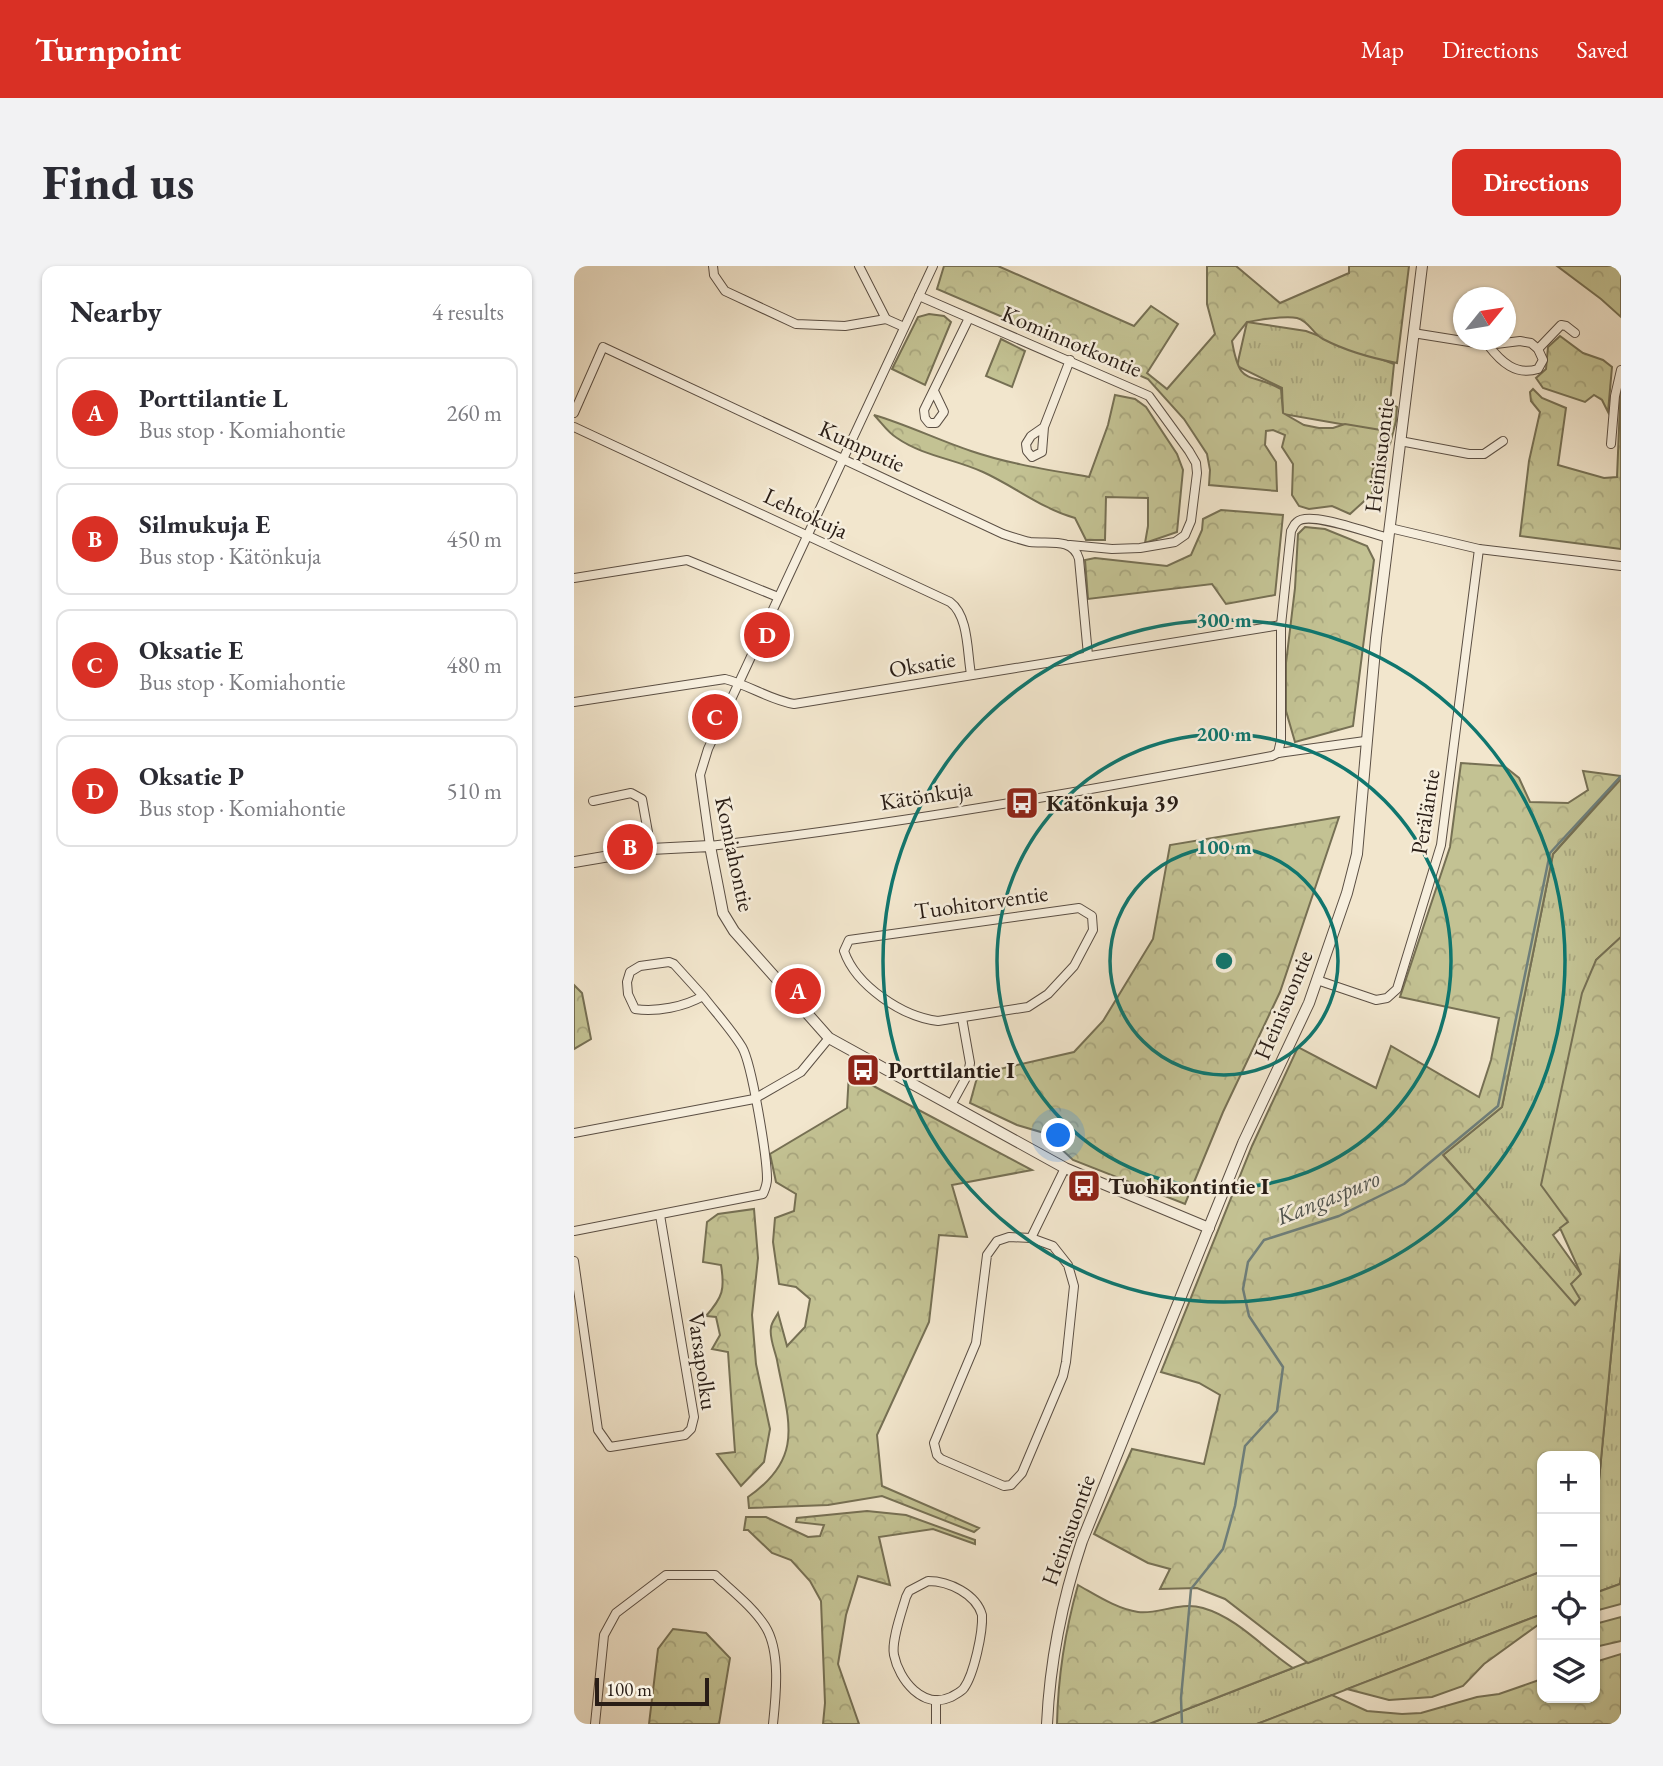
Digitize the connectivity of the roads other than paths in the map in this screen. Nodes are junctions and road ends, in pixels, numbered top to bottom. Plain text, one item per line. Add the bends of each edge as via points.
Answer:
1 (713, 266) edge
2 (859, 266) edge
3 (933, 266) edge
4 (1422, 266) edge
5 (919, 296) junction
6 (969, 318) junction
7 (886, 319) junction
8 (904, 327) junction
9 (1413, 333) junction
10 (1575, 334) dead end
11 (1453, 339) edge
12 (1516, 342) edge
13 (1538, 349) junction
14 (1492, 350) edge
15 (1070, 360) junction
16 (1621, 370) edge
17 (934, 391) dead end
18 (574, 413) edge
19 (574, 427) edge
20 (1044, 427) dead end
21 (1503, 441) dead end
22 (1401, 442) junction
23 (1611, 444) dead end
24 (844, 459) junction
25 (1390, 533) junction
26 (808, 535) junction
27 (1068, 544) junction
28 (1479, 549) junction
29 (1621, 566) edge
30 (574, 578) edge
31 (778, 597) junction
32 (1280, 625) junction
33 (1088, 655) junction
34 (971, 674) junction
35 (739, 683) junction
36 (574, 702) edge
37 (1365, 741) junction
38 (1278, 753) junction
39 (593, 801) dead end
40 (710, 846) junction
41 (652, 849) junction
42 (574, 862) edge
43 (1317, 980) junction
44 (702, 996) junction
45 (962, 1018) junction
46 (829, 1038) junction
47 (754, 1099) junction
48 (951, 1105) junction
49 (574, 1133) edge
50 (1065, 1168) junction
51 (660, 1215) junction
52 (1209, 1228) junction
53 (574, 1231) edge
54 (1031, 1238) junction
55 (574, 1261) edge
56 (936, 1700) junction
57 (595, 1724) edge
58 (773, 1724) edge
59 (936, 1724) edge
60 (1046, 1724) edge

1 - 7 street via 725,290 796,324 845,326
2 - 7 street
3 - 5 street, Komiahontie
4 - 9 street, Heinisuontie
5 - 6 street, Kominnotkontie
5 - 8 street, Komiahontie
6 - 15 street, Kominnotkontie
6 - 17 street
7 - 8 street
8 - 24 street, Komiahontie
9 - 11 street
9 - 22 street, Heinisuontie
10 - 13 street via 1561,325
12 - 13 street
13 - 14 street via 1542,360 1538,369 1527,372 1513,369
15 - 20 street
15 - 27 street, Kominnotkontie via 1149,396 1189,451 1197,473 1191,522 1185,536 1175,542 1112,549
16 - 23 street
18 - 24 street, Kumputie via 603,347
19 - 26 street, Lehtokuja
21 - 22 street via 1484,454
22 - 25 street, Heinisuontie
24 - 26 street, Komiahontie
24 - 27 street, Kumputie via 1003,534 1030,542
25 - 28 street
25 - 32 street via 1321,519 1297,521 1291,531
25 - 37 street, Heinisuontie
26 - 31 street, Komiahontie
26 - 34 street, Lehtokuja via 957,607
27 - 33 street via 1079,559
28 - 29 street
28 - 43 street, Peräläntie via 1441,845 1397,989 1376,1000
30 - 31 street via 687,560
31 - 35 street, Komiahontie
32 - 33 street, Oksatie
32 - 38 street
33 - 34 street, Oksatie
34 - 35 street, Oksatie via 794,704
35 - 36 street, Oksatie via 725,679
35 - 40 street, Komiahontie via 700,775
37 - 38 street, Kätönkuja
37 - 43 street, Heinisuontie via 1357,854
38 - 40 street, Kätönkuja via 1158,778
39 - 41 street via 637,794 645,806
40 - 41 street, Kätönkuja
40 - 46 street, Komiahontie via 723,913 734,931
41 - 42 street, Kätönkuja
43 - 52 street, Heinisuontie
44 - 44 street via 690,1003 635,1009 627,982 630,972 640,966 669,962 679,967
44 - 47 street via 743,1049
45 - 45 street, Tuohitorventie via 928,1020 878,995 848,962 844,951 849,940 1079,908 1092,916 1093,930 1074,966 1048,994 1028,1007
45 - 48 street via 970,1063
46 - 47 street via 801,1072
46 - 48 street, Komiahontie
47 - 49 street
47 - 51 street via 767,1181 762,1194
48 - 50 street, Komiahontie
50 - 52 street, Komiahontie
50 - 54 street
51 - 53 street
51 - 55 street, Varsapolku via 694,1417 685,1435 610,1447 598,1430
52 - 60 street, Heinisuontie via 1077,1558 1057,1633
54 - 54 street via 1053,1247 1065,1259 1073,1278 1066,1363 1022,1473 1004,1486 941,1459 934,1443 976,1342 991,1248 1009,1237
56 - 56 street via 910,1688 894,1654 906,1597 928,1581 960,1590 979,1605 982,1615 965,1686
56 - 59 street
57 - 58 street via 606,1628 616,1613 666,1575 715,1575 764,1623 769,1634 777,1677

